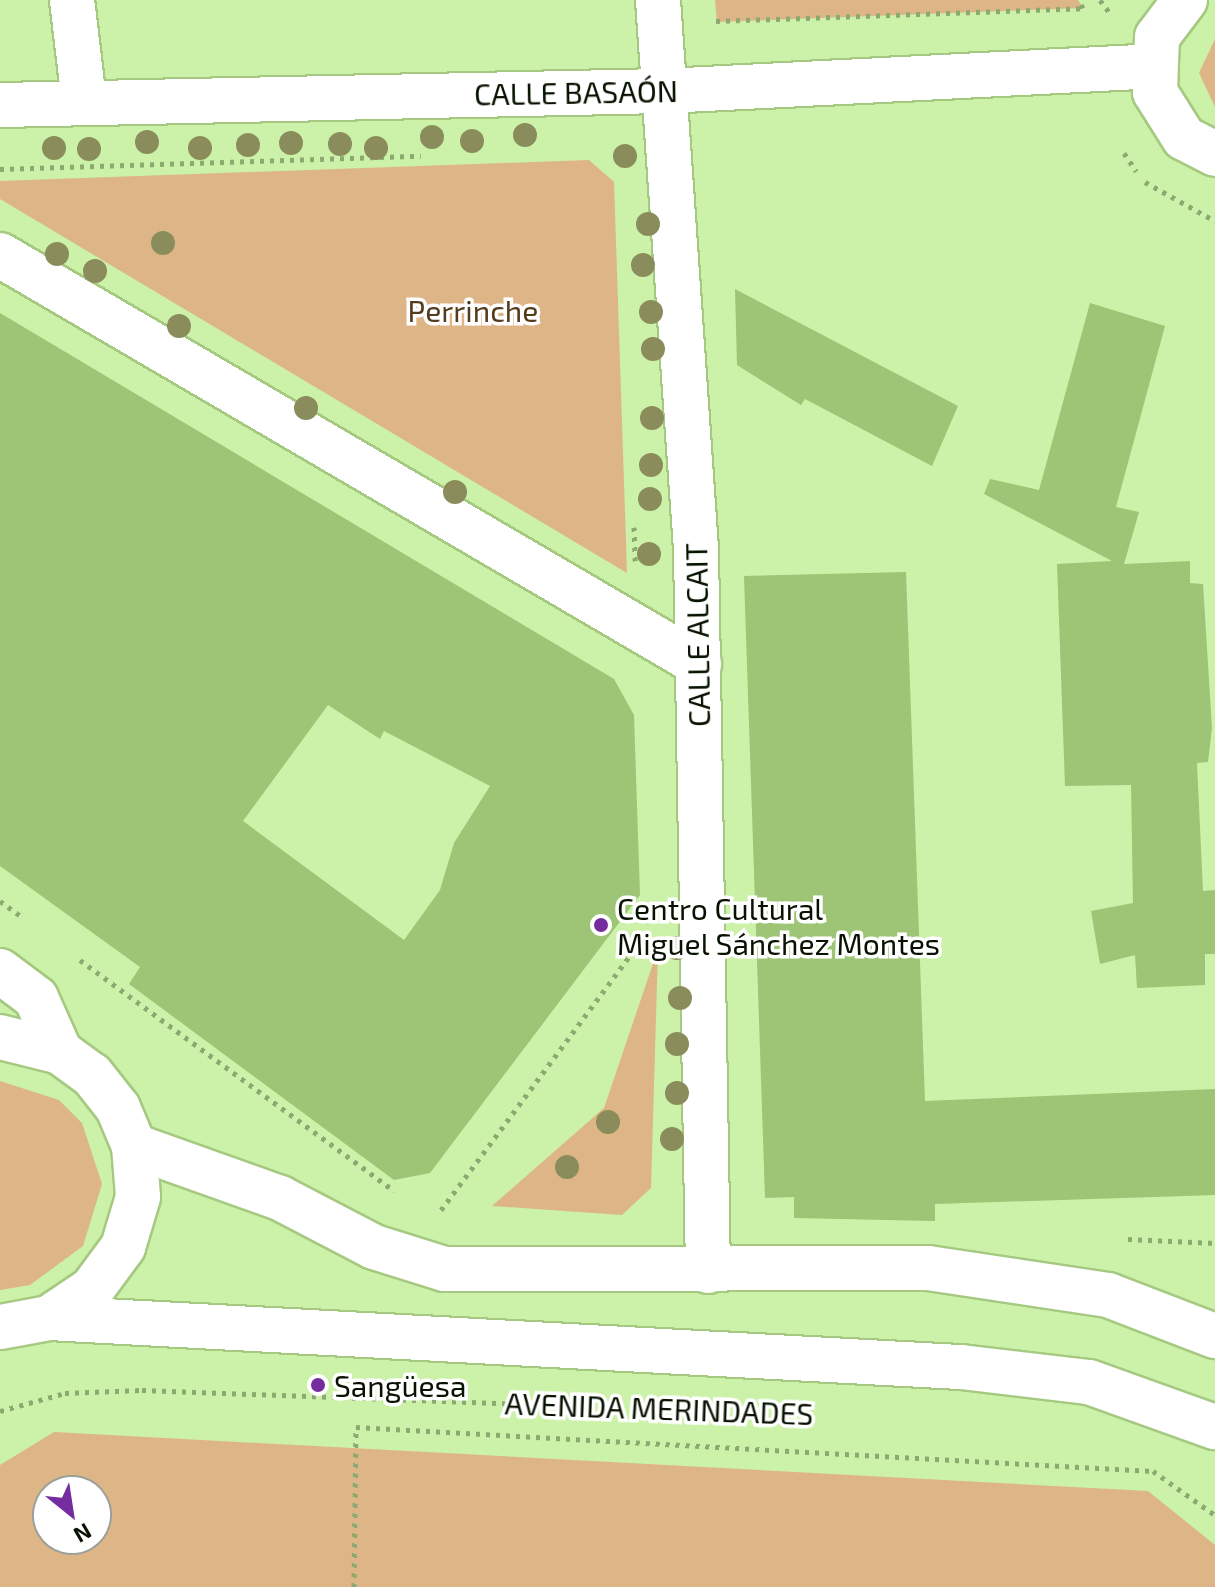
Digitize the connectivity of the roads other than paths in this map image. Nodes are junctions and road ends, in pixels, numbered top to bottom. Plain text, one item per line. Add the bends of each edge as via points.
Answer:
1 (72, 0) edge
2 (658, 0) edge
3 (1185, 0) edge
4 (1152, 66) junction
5 (665, 91) junction
6 (84, 101) junction
7 (0, 105) edge
8 (1215, 154) edge
9 (0, 255) edge
10 (699, 664) junction
11 (0, 971) edge
12 (0, 1037) edge
13 (60, 1052) junction
14 (134, 1146) junction
15 (708, 1271) junction
16 (49, 1318) junction
17 (0, 1327) edge
18 (1215, 1336) edge
19 (1215, 1427) edge

1 - 6 street
2 - 5 street, CALLE ALCAIT
3 - 4 street via 1157,37
4 - 5 street, CALLE BASAÓN
4 - 8 street via 1166,117 1184,138
5 - 6 street, CALLE BASAÓN
5 - 10 street, CALLE ALCAIT
6 - 7 street, CALLE BASAÓN
9 - 10 street
10 - 15 street, CALLE ALCAIT
11 - 13 street via 36,998
12 - 13 street
13 - 14 street via 118,1108
14 - 15 street via 280,1198 374,1247 444,1269
14 - 16 street via 138,1197 123,1247 92,1289
15 - 18 street via 928,1268 1108,1295
16 - 17 street
16 - 19 street, AVENIDA MERINDADES via 961,1367 1089,1382

